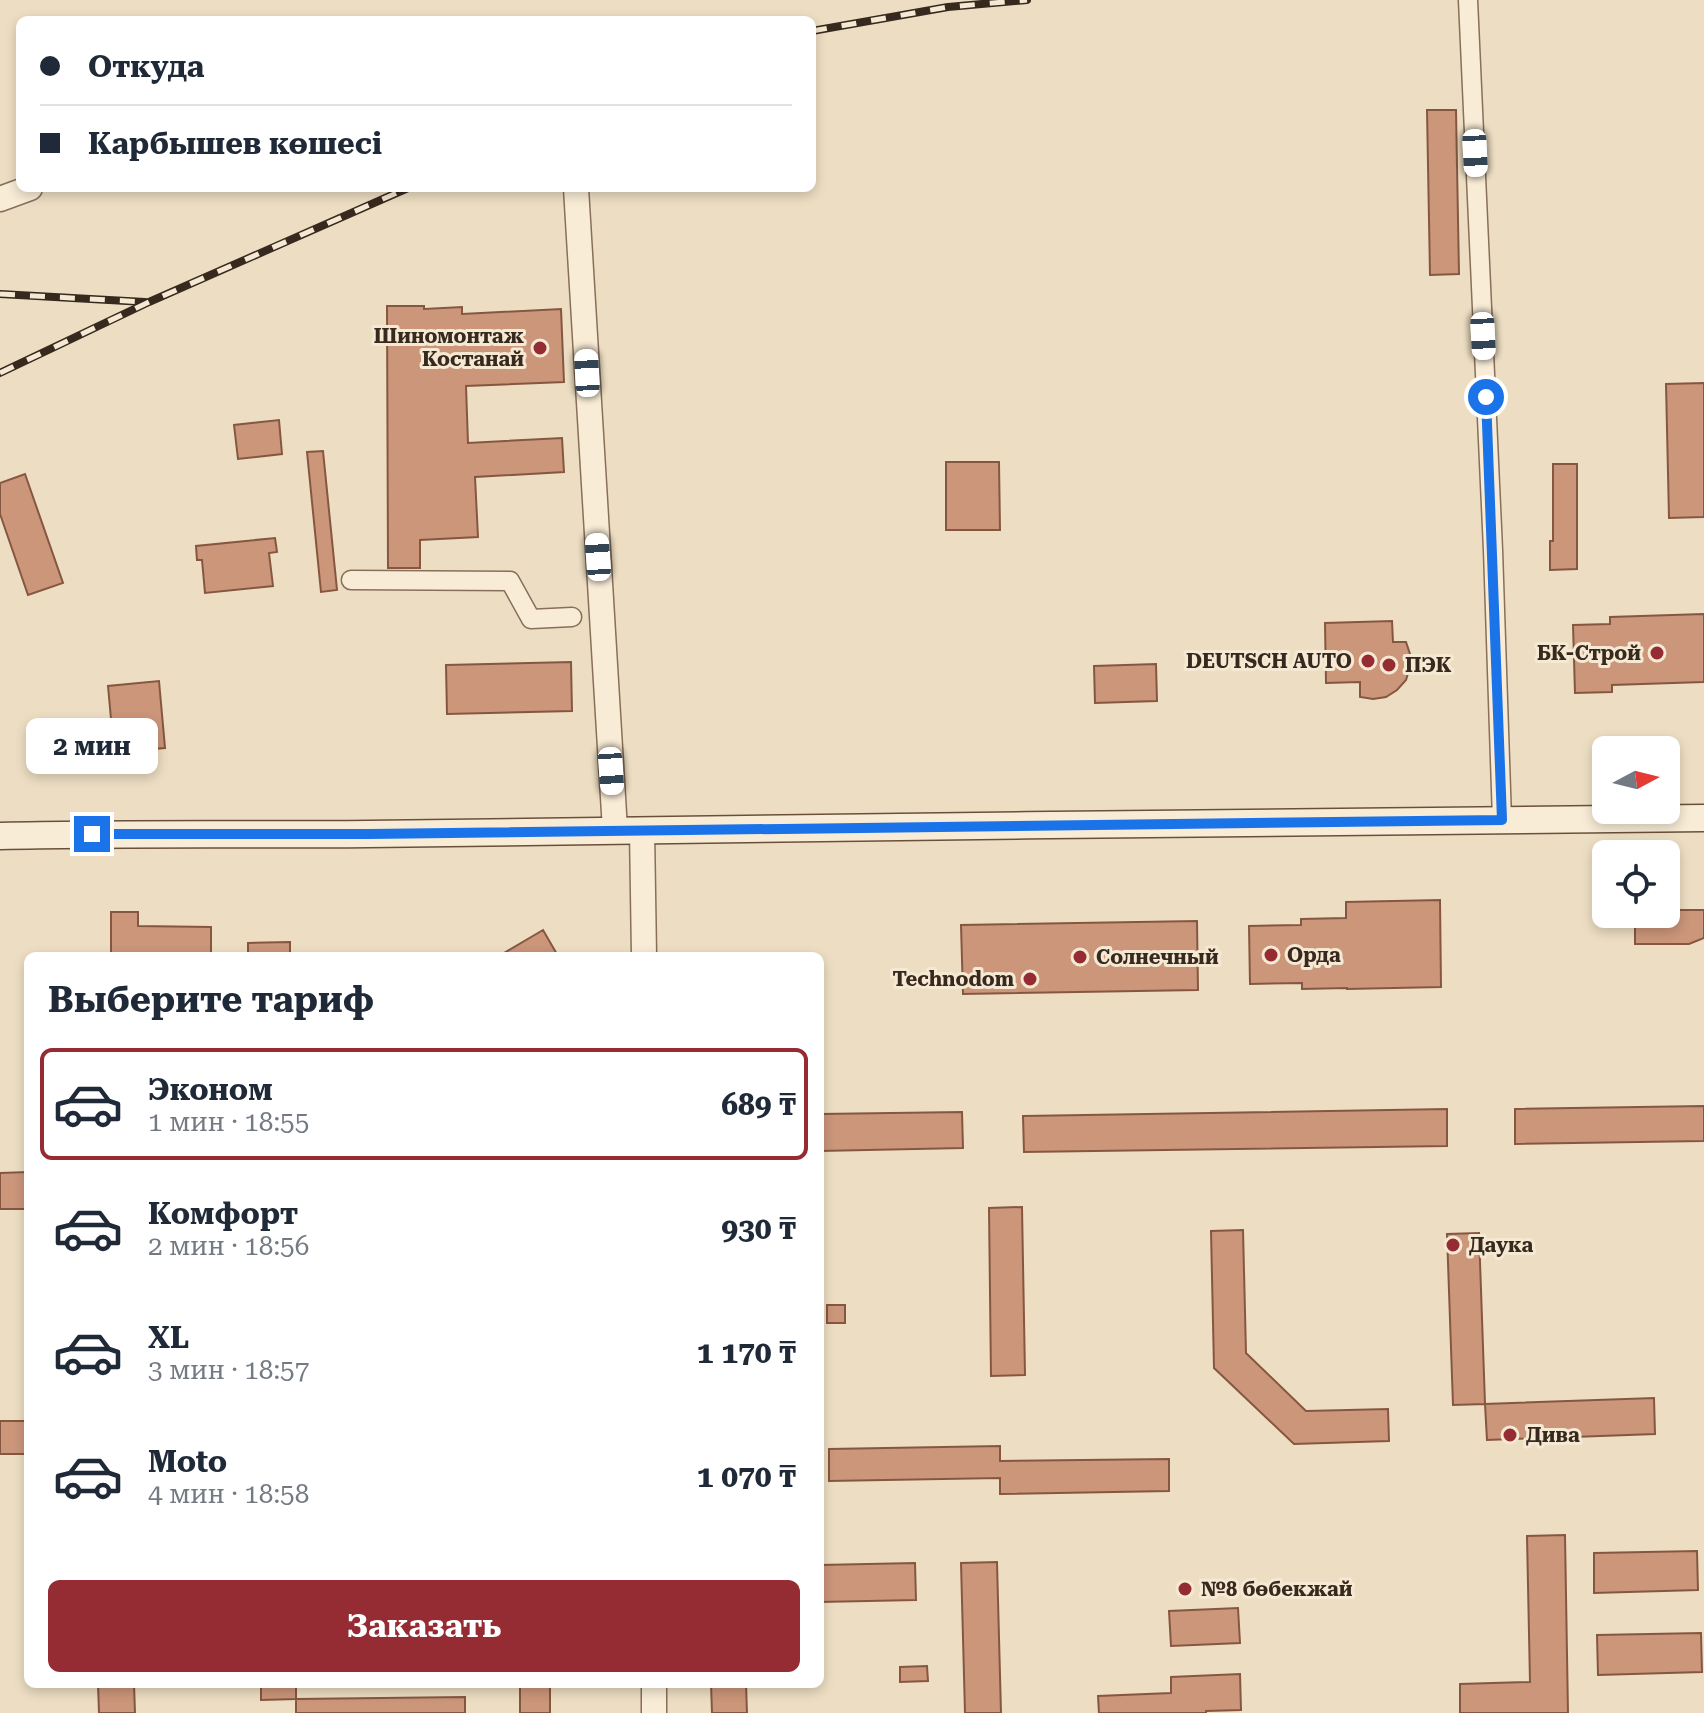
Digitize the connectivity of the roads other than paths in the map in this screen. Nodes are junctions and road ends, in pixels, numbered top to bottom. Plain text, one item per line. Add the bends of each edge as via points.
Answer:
1 (1468, 0) edge
2 (19, 192) edge
3 (576, 192) edge
4 (0, 199) edge
5 (351, 580) dead end
6 (572, 617) dead end
7 (1704, 818) edge
8 (1502, 820) junction
9 (615, 830) junction
10 (642, 830) junction
11 (0, 836) edge
12 (644, 952) edge
13 (654, 1688) edge
14 (654, 1713) edge

1 - 8 street
2 - 4 street
3 - 9 street
5 - 6 street via 510,581 531,619
7 - 8 main road
8 - 10 main road
9 - 10 main road
9 - 11 main road
10 - 12 street
13 - 14 street

